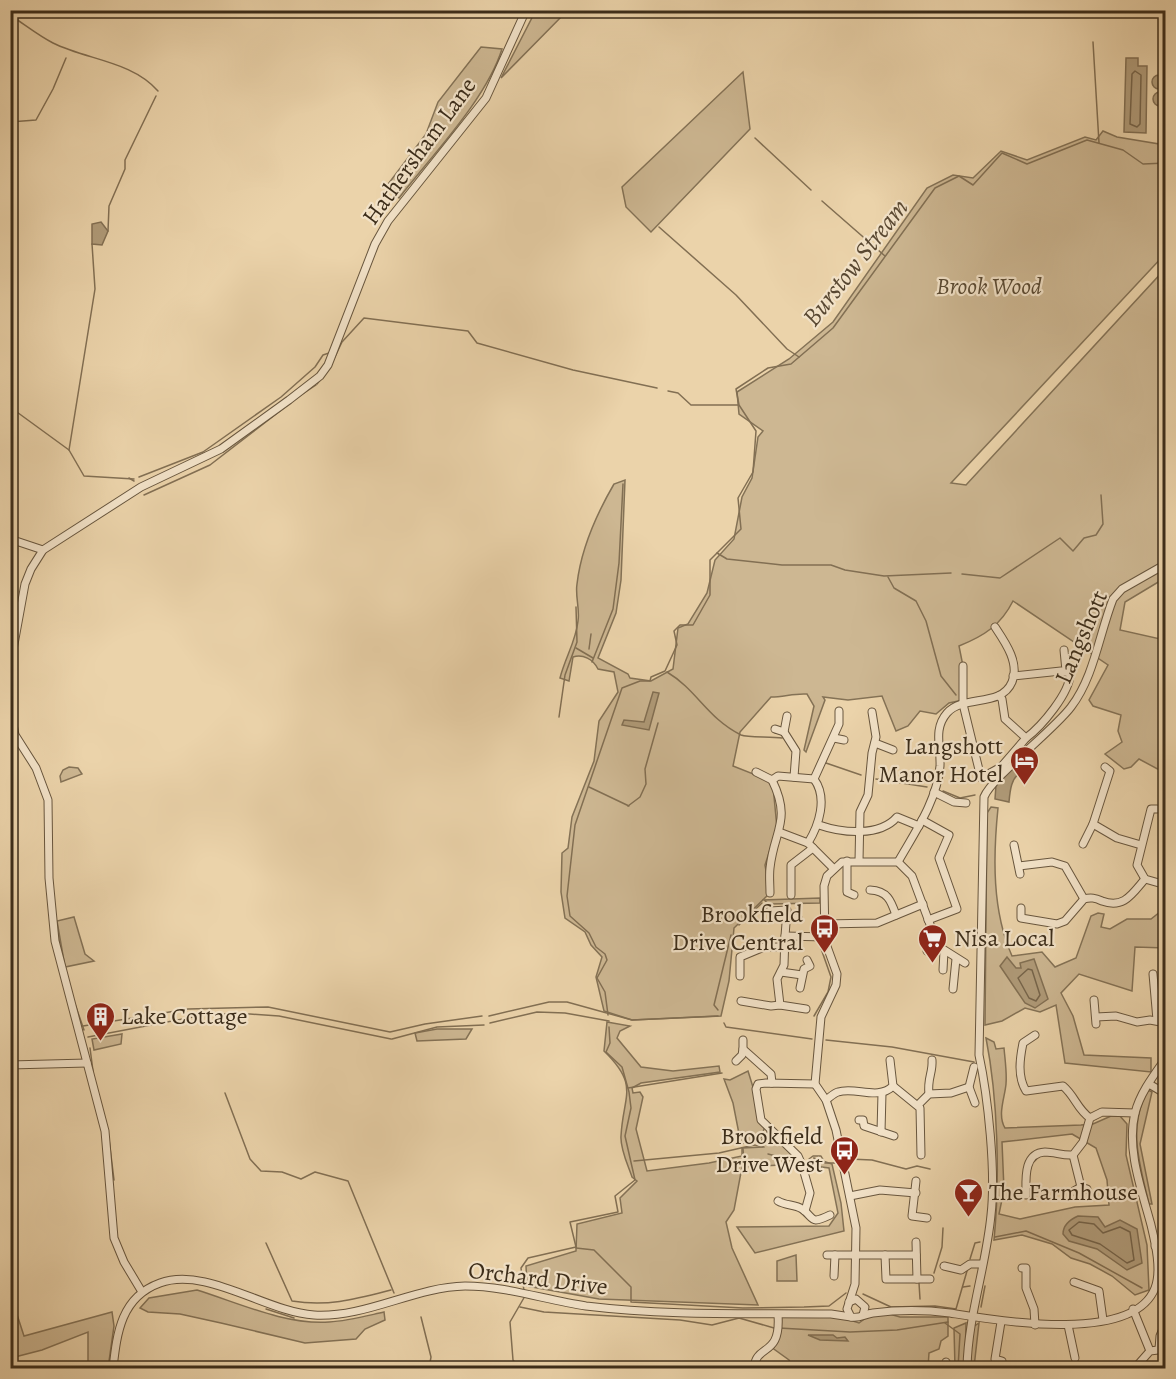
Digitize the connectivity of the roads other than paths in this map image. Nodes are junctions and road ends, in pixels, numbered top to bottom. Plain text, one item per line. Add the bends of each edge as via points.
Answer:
1 (526, 10) edge
2 (10, 539) edge
3 (43, 550) junction
4 (1166, 564) edge
5 (995, 627) dead end
6 (1064, 650) dead end
7 (10, 666) edge
8 (963, 666) dead end
9 (1066, 671) junction
10 (1013, 676) junction
11 (999, 696) junction
12 (963, 704) junction
13 (10, 707) edge
14 (839, 711) dead end
15 (872, 712) dead end
16 (788, 716) dead end
17 (775, 729) dead end
18 (784, 732) junction
19 (834, 738) junction
20 (1026, 738) junction
21 (844, 740) dead end
22 (875, 743) junction
23 (893, 750) dead end
24 (1111, 770) dead end
25 (756, 772) dead end
26 (794, 777) junction
27 (814, 778) junction
28 (772, 780) junction
29 (934, 792) junction
30 (966, 804) dead end
31 (1151, 809) dead end
32 (920, 823) junction
33 (819, 825) junction
34 (1094, 826) junction
35 (858, 830) junction
36 (779, 832) junction
37 (1083, 844) dead end
38 (810, 845) junction
39 (1014, 845) dead end
40 (1141, 845) junction
41 (847, 861) junction
42 (859, 861) junction
43 (898, 862) junction
44 (832, 868) junction
45 (1144, 879) junction
46 (1166, 885) edge
47 (870, 890) dead end
48 (770, 893) dead end
49 (854, 894) dead end
50 (791, 895) dead end
51 (1084, 899) junction
52 (922, 904) junction
53 (1021, 908) dead end
54 (770, 911) dead end
55 (896, 915) junction
56 (787, 917) junction
57 (798, 918) dead end
58 (928, 920) junction
59 (824, 924) junction
60 (785, 936) junction
61 (825, 937) junction
62 (784, 947) junction
63 (941, 949) junction
64 (927, 951) dead end
65 (956, 959) junction
66 (807, 960) dead end
67 (966, 963) dead end
68 (943, 970) dead end
69 (780, 972) junction
70 (1152, 974) dead end
71 (802, 975) junction
72 (740, 976) dead end
73 (800, 988) dead end
74 (952, 989) dead end
75 (1094, 1000) dead end
76 (741, 1001) dead end
77 (780, 1005) junction
78 (806, 1009) dead end
79 (1157, 1020) junction
80 (1166, 1023) edge
81 (1035, 1035) dead end
82 (743, 1040) dead end
83 (743, 1049) junction
84 (765, 1053) dead end
85 (1166, 1058) edge
86 (758, 1060) junction
87 (890, 1060) dead end
88 (932, 1060) dead end
89 (736, 1061) dead end
90 (87, 1063) junction
91 (10, 1065) edge
92 (974, 1067) dead end
93 (772, 1083) junction
94 (815, 1084) junction
95 (1149, 1084) junction
96 (893, 1086) junction
97 (969, 1087) junction
98 (882, 1093) junction
99 (929, 1094) junction
100 (1166, 1094) edge
101 (826, 1100) junction
102 (975, 1103) dead end
103 (918, 1105) junction
104 (1135, 1113) junction
105 (1090, 1118) junction
106 (859, 1120) dead end
107 (881, 1132) junction
108 (894, 1136) dead end
109 (1166, 1141) edge
110 (1166, 1146) edge
111 (921, 1155) dead end
112 (1073, 1155) junction
113 (916, 1181) dead end
114 (1074, 1191) dead end
115 (916, 1193) junction
116 (1026, 1195) dead end
117 (850, 1196) junction
118 (778, 1201) dead end
119 (805, 1211) junction
120 (830, 1215) dead end
121 (927, 1218) dead end
122 (916, 1242) dead end
123 (1166, 1245) edge
124 (1155, 1246) junction
125 (856, 1255) junction
126 (885, 1255) junction
127 (916, 1255) junction
128 (982, 1264) junction
129 (944, 1266) dead end
130 (1026, 1268) dead end
131 (834, 1276) dead end
132 (917, 1279) junction
133 (930, 1279) dead end
134 (1075, 1282) dead end
135 (855, 1284) junction
136 (142, 1292) junction
137 (863, 1302) junction
138 (848, 1303) junction
139 (1133, 1309) junction
140 (886, 1312) junction
141 (831, 1314) junction
142 (863, 1315) junction
143 (851, 1317) junction
144 (971, 1317) junction
145 (778, 1318) junction
146 (1103, 1320) junction
147 (1001, 1322) junction
148 (1165, 1324) edge
149 (1035, 1325) junction
150 (1068, 1325) junction
151 (1163, 1349) edge
152 (1150, 1351) junction
153 (1075, 1359) dead end
154 (1002, 1361) dead end
155 (1166, 1361) edge
156 (113, 1368) edge
157 (754, 1368) edge
158 (967, 1368) edge
159 (1134, 1368) edge

1 - 3 street, Hathersham Lane via 486,98 379,237 335,353 320,376 221,449 141,487
2 - 3 street
3 - 7 street via 25,584
4 - 128 street, Langshott via 1122,589 1113,599 1078,698 986,793 979,1055 993,1197
5 - 10 street via 1008,647
6 - 9 street
8 - 12 street
9 - 10 street
9 - 20 street via 1070,673 1068,690
10 - 11 street
11 - 12 street
11 - 20 street via 1005,719
12 - 20 street via 981,778 1001,767
12 - 29 street via 947,713 940,726 940,763
13 - 90 street via 15,735 36,768 48,800 55,941
14 - 19 street
15 - 22 street
16 - 18 street
17 - 18 street
18 - 26 street via 796,751
19 - 21 street
19 - 27 street
22 - 23 street
22 - 35 street via 868,795 861,807
24 - 34 street
25 - 28 street
26 - 27 street
26 - 28 street via 778,776
27 - 33 street via 819,792
28 - 36 street via 783,823
29 - 30 street
29 - 32 street
31 - 40 street
32 - 35 street via 897,817 879,830
32 - 43 street
32 - 58 street via 950,835 939,858 957,909
33 - 35 street via 832,830
33 - 38 street
34 - 37 street
34 - 40 street
35 - 42 street
36 - 38 street
36 - 48 street via 770,868
38 - 44 street
38 - 50 street via 791,865
39 - 51 street via 1019,870 1052,862 1065,866
40 - 45 street via 1137,865
41 - 42 street
41 - 44 street
41 - 49 street via 847,892
42 - 43 street
43 - 52 street via 912,876
44 - 59 street via 824,886
45 - 46 street
45 - 51 street via 1127,900 1116,904
47 - 55 street via 887,895
51 - 53 street via 1065,921 1057,924 1021,918
52 - 55 street
52 - 58 street
54 - 56 street via 787,910
55 - 59 street via 878,923
56 - 57 street
56 - 60 street
58 - 63 street
59 - 61 street
60 - 61 street
60 - 62 street
61 - 94 street via 837,974 836,985 820,1017
62 - 69 street
62 - 72 street via 763,944 740,957
63 - 64 street
63 - 65 street
63 - 68 street
65 - 67 street
65 - 74 street
66 - 71 street via 810,966
69 - 71 street
69 - 77 street
70 - 79 street
71 - 73 street
75 - 79 street via 1096,1021 1121,1016 1137,1022
76 - 77 street
77 - 78 street
79 - 80 street
81 - 105 street via 1023,1043 1020,1059 1026,1091 1063,1086 1080,1111
82 - 83 street
83 - 86 street
83 - 89 street
84 - 86 street
85 - 95 street
86 - 93 street via 771,1074
87 - 96 street
88 - 99 street
90 - 91 street
90 - 136 street via 108,1151 114,1238
92 - 97 street
93 - 94 street
93 - 119 street via 758,1084 756,1089 761,1120 798,1156 810,1193
94 - 101 street
95 - 100 street
95 - 104 street
96 - 98 street
96 - 103 street
97 - 99 street via 951,1094
97 - 102 street
98 - 101 street via 838,1091
98 - 107 street
99 - 103 street
101 - 117 street
103 - 111 street
104 - 105 street via 1102,1112
104 - 124 street via 1133,1143
105 - 112 street via 1083,1142
106 - 107 street
107 - 108 street
109 - 110 street
112 - 114 street via 1084,1188
112 - 116 street via 1046,1152 1032,1158 1027,1165
113 - 115 street
115 - 117 street via 880,1190
115 - 121 street via 912,1216
117 - 125 street
118 - 119 street
119 - 120 street via 818,1220
122 - 127 street
123 - 124 street
124 - 139 street via 1155,1289
125 - 126 street
125 - 131 street via 831,1255
125 - 135 street
126 - 127 street
126 - 132 street via 886,1279
127 - 132 street
128 - 129 street via 970,1264 961,1270
128 - 144 street
130 - 149 street via 1026,1288
132 - 133 street
134 - 146 street via 1099,1291
135 - 137 street
135 - 138 street
136 - 145 street, Orchard Drive via 162,1282 188,1280 314,1315 351,1312 461,1286 513,1290 585,1306
136 - 156 street via 120,1321
137 - 138 street via 856,1299
137 - 140 street via 873,1310
137 - 142 street
138 - 141 street
138 - 143 street
139 - 146 street
139 - 152 street
140 - 142 street
140 - 144 street via 934,1311
141 - 143 street, Orchard Drive
141 - 145 street, Orchard Drive
142 - 143 street
144 - 147 street
144 - 158 street
145 - 157 street via 777,1340 760,1353
146 - 150 street
147 - 149 street
147 - 154 street via 995,1359
148 - 151 street via 1160,1336
149 - 150 street
150 - 153 street
151 - 152 street
151 - 155 street
152 - 159 street

